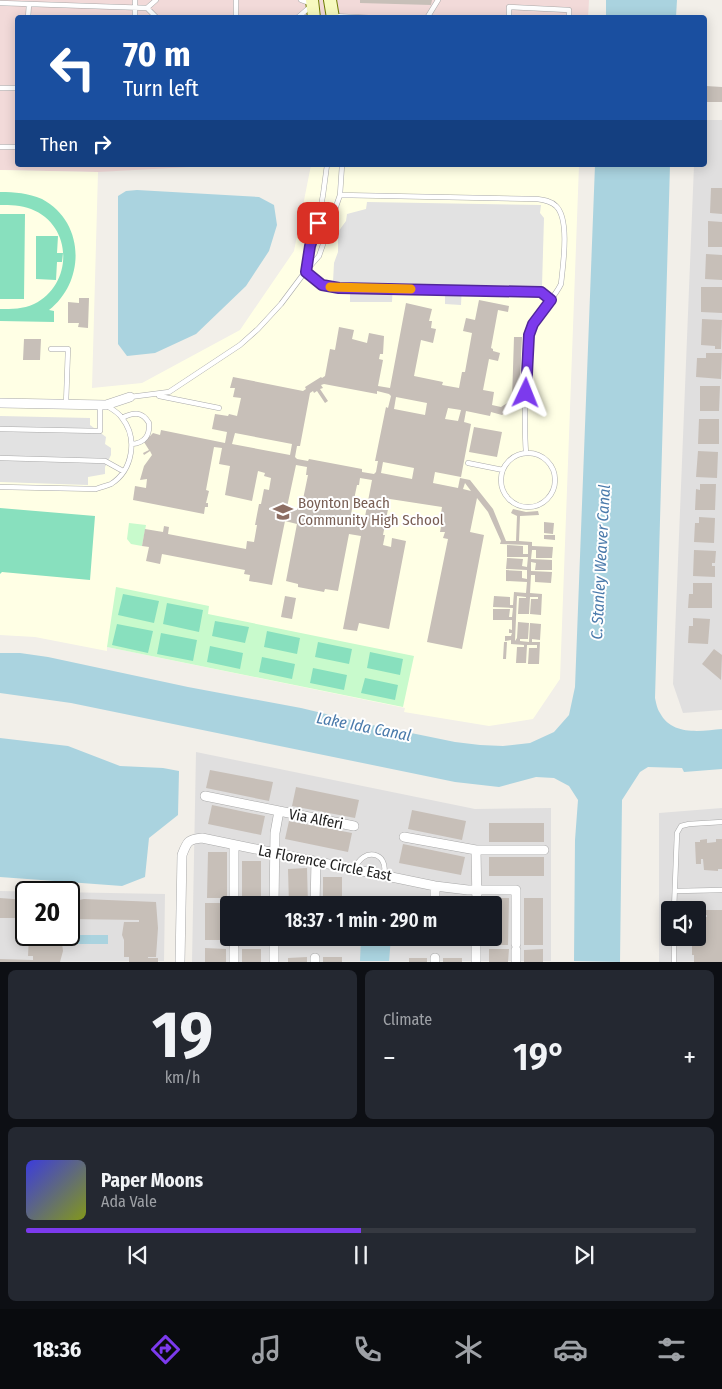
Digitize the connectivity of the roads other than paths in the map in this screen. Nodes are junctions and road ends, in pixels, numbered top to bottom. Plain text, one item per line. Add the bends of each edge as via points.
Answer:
1 (136, 0) edge
2 (156, 0) edge
3 (236, 0) edge
4 (438, 0) edge
5 (309, 1) edge
6 (331, 1) edge
7 (0, 3) edge
8 (29, 4) junction
9 (135, 7) junction
10 (147, 8) junction
11 (28, 15) edge
12 (135, 15) edge
13 (154, 15) edge
14 (236, 15) edge
15 (299, 15) edge
16 (313, 15) edge
17 (333, 15) edge
18 (429, 15) edge
19 (508, 15) edge
20 (569, 15) edge
21 (0, 88) edge
22 (15, 88) edge
23 (0, 146) edge
24 (15, 147) edge
25 (327, 167) edge
26 (342, 167) edge
27 (340, 195) junction
28 (306, 272) junction
29 (551, 300) junction
30 (51, 349) dead end
31 (155, 395) junction
32 (130, 397) joint
33 (0, 403) edge
34 (66, 404) junction
35 (103, 405) junction
36 (218, 408) dead end
37 (122, 418) junction
38 (0, 429) edge
39 (132, 444) junction
40 (526, 453) junction
41 (0, 458) edge
42 (468, 463) dead end
43 (503, 470) junction
44 (123, 471) junction
45 (0, 487) edge
46 (205, 796) dead end
47 (279, 811) junction
48 (722, 822) edge
49 (354, 826) dead end
50 (404, 836) dead end
51 (234, 845) junction
52 (476, 850) junction
53 (544, 850) dead end
54 (274, 853) junction
55 (316, 861) junction
56 (355, 869) junction
57 (384, 875) junction
58 (435, 886) junction
59 (477, 890) junction
60 (722, 890) edge
61 (676, 891) junction
62 (234, 896) edge
63 (274, 896) edge
64 (315, 896) edge
65 (435, 896) edge
66 (477, 896) edge
67 (675, 901) edge
68 (234, 946) edge
69 (274, 946) edge
70 (476, 946) edge
71 (674, 946) edge
72 (180, 962) edge
73 (234, 962) edge
74 (274, 962) edge
75 (476, 962) edge
76 (516, 962) edge
77 (674, 962) edge

1 - 9 lane
2 - 10 lane
3 - 14 lane
4 - 18 lane
5 - 6 street
5 - 15 lane
5 - 16 street
6 - 17 street
7 - 8 lane
8 - 9 lane
8 - 11 lane
9 - 10 lane
9 - 12 lane
10 - 13 lane
19 - 20 lane via 509,7 569,10
21 - 22 lane
23 - 24 lane
25 - 28 lane
26 - 27 lane
27 - 28 lane via 319,256
27 - 29 lane via 537,199 550,202 560,212 564,232 562,284
28 - 29 lane via 322,285 331,287 541,292
28 - 31 lane via 281,304 240,345 169,392
29 - 40 lane via 533,324 528,342
30 - 34 lane via 68,349
31 - 32 lane
31 - 36 lane
32 - 35 street
33 - 34 street
34 - 35 street
35 - 37 lane
35 - 38 lane via 100,432
37 - 39 lane
37 - 39 lane via 137,413 149,423 145,439
39 - 44 lane
40 - 43 lane via 510,460
40 - 43 lane via 543,458 554,472 553,489 542,503 524,506 513,502 503,488
41 - 44 lane via 105,461
42 - 43 lane
44 - 45 lane via 110,484 96,489
46 - 47 street, Via Alferi
47 - 49 street, Via Alferi
47 - 54 street, Via Alferi
48 - 61 lane via 681,826 677,833
50 - 52 street
51 - 54 street, La Florence Circle East
51 - 62 street
51 - 72 street, La Florence Circle East via 206,838 186,843 182,855
52 - 53 street
52 - 59 street
54 - 55 street, La Florence Circle East
54 - 63 street, Via Alferi
55 - 56 street, La Florence Circle East
55 - 64 street
56 - 57 street, La Florence Circle East
56 - 57 lane via 364,856 374,855 384,862
57 - 58 street, La Florence Circle East
58 - 59 street, La Florence Circle East
58 - 65 street
59 - 66 street
59 - 76 street, La Florence Circle East via 516,890
60 - 61 lane
61 - 67 lane
68 - 73 street
69 - 74 street
70 - 75 street
71 - 77 lane

